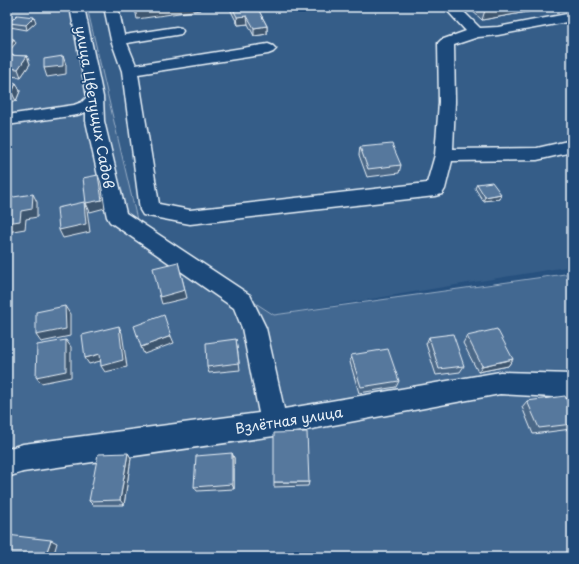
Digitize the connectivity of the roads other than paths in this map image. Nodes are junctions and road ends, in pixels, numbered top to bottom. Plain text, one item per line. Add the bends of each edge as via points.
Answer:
1 (77, 7) edge
2 (111, 7) edge
3 (451, 7) edge
4 (572, 17) edge
5 (176, 31) dead end
6 (476, 33) junction
7 (118, 40) junction
8 (268, 49) dead end
9 (130, 72) junction
10 (95, 97) junction
11 (7, 120) edge
12 (572, 146) edge
13 (444, 155) junction
14 (572, 386) edge
15 (274, 424) junction
16 (12, 455) edge

1 - 10 street, улица Цветущих Садов
2 - 7 street
3 - 6 street
4 - 6 street
5 - 7 street
6 - 13 street via 446,43 447,102
7 - 9 street
8 - 9 street
9 - 13 street via 150,210 190,217 435,189
10 - 11 street via 88,106 77,110
10 - 15 street, улица Цветущих Садов via 95,121 117,217 242,302 254,328
12 - 13 street via 537,154
14 - 15 street, Взлётная улица via 500,384
15 - 16 street, Взлётная улица

